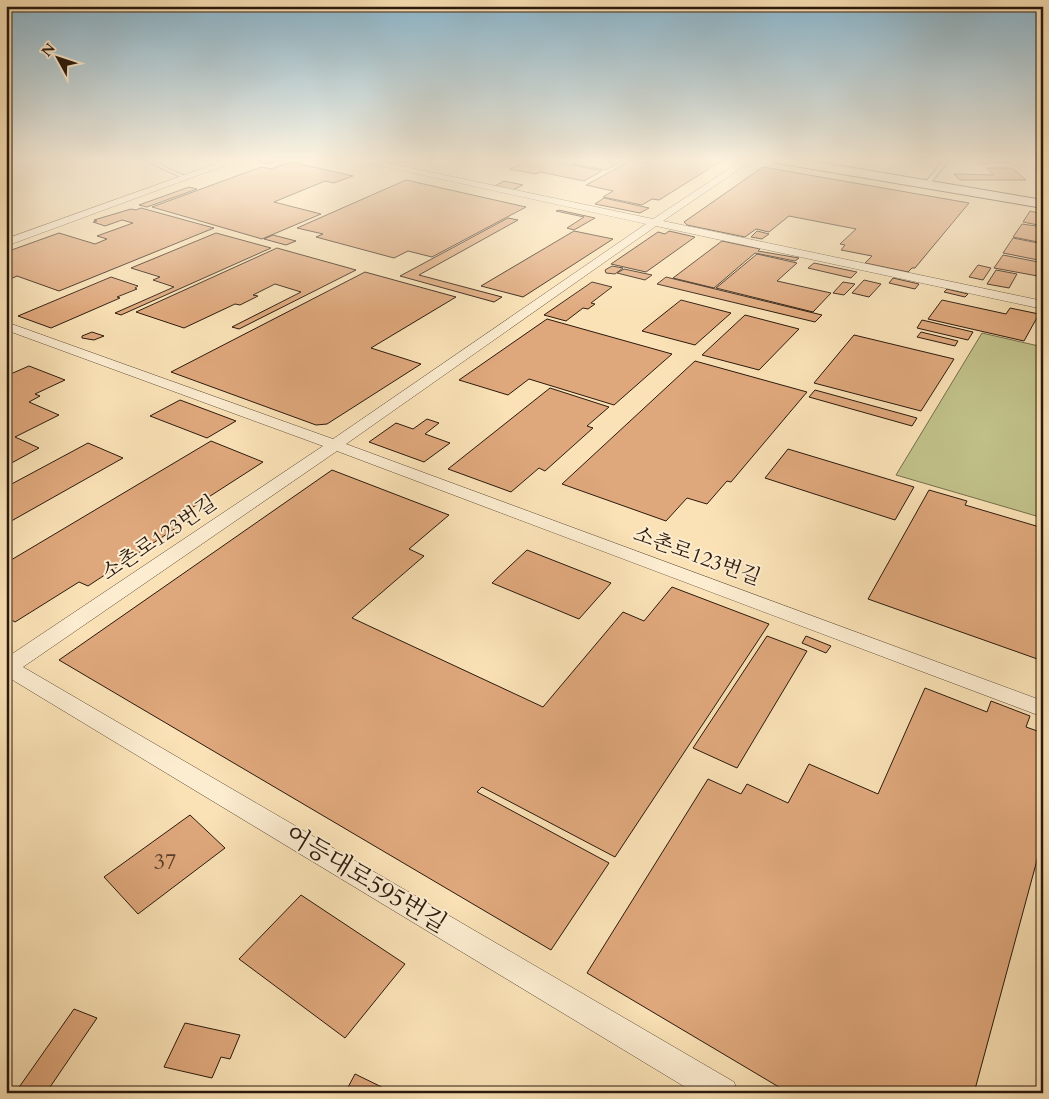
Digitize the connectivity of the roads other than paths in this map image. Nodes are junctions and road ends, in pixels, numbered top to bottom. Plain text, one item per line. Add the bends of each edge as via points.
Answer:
1 (97, 210) edge
2 (594, 210) edge
3 (673, 210) edge
4 (654, 223) junction
5 (6, 243) edge
6 (1043, 305) edge
7 (6, 326) edge
8 (335, 445) junction
9 (7, 667) edge
10 (1043, 709) edge
11 (723, 1093) edge

1 - 5 street
2 - 4 street
3 - 4 street, 소촌로123번길
4 - 6 street
4 - 8 street, 소촌로123번길
7 - 8 street, 소촌로123번길
8 - 9 street, 소촌로123번길
8 - 10 street, 소촌로123번길
9 - 11 street, 어등대로595번길

